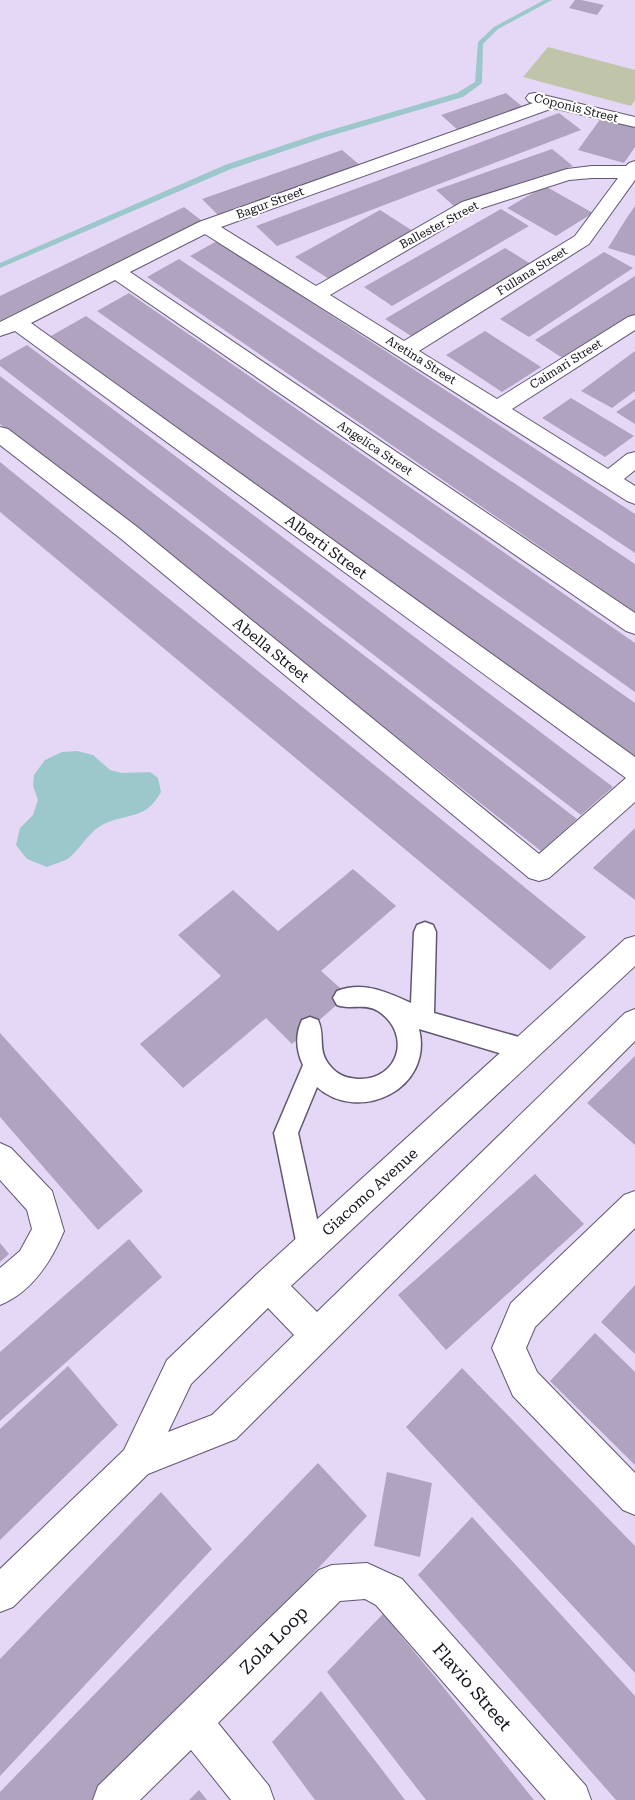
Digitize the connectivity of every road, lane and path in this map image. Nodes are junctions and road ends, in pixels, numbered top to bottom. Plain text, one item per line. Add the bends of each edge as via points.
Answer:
1 (517, 94) dead end
2 (552, 102) junction
3 (635, 122) edge
4 (633, 169) edge
5 (206, 226) junction
6 (116, 271) junction
7 (315, 294) junction
8 (635, 321) edge
9 (8, 326) edge
10 (405, 350) junction
11 (498, 408) junction
12 (0, 434) edge
13 (635, 459) edge
14 (609, 479) junction
15 (635, 496) edge
16 (635, 624) edge
17 (635, 771) edge
18 (635, 786) edge
19 (425, 932) dead end
20 (635, 948) edge
21 (345, 998) dead end
22 (389, 1005) junction
23 (422, 1020) junction
24 (635, 1022) edge
25 (310, 1028) dead end
26 (526, 1050) junction
27 (314, 1066) junction
28 (0, 1158) edge
29 (629, 1223) edge
30 (310, 1246) junction
31 (268, 1285) junction
32 (0, 1289) edge
33 (316, 1335) junction
34 (136, 1462) junction
35 (635, 1498) edge
36 (367, 1581) joint
37 (0, 1594) edge
38 (193, 1722) junction
39 (112, 1800) edge
40 (255, 1800) edge
41 (572, 1800) edge

1 - 2 street, Coponis Street
2 - 3 street, Coponis Street
2 - 5 street, Bagur Street
4 - 7 street, Ballester Street via 567,175 469,206
4 - 10 street, Fullana Street via 582,240
5 - 6 street, Bagur Street
5 - 7 street, Aretina Street
6 - 9 street, Bagur Street
6 - 16 street, Angelica Street
7 - 10 street, Aretina Street
8 - 11 street, Caimari Street
9 - 17 street, Alberti Street
10 - 11 street, Aretina Street
11 - 14 street, Aretina Street
12 - 18 street, Abella Street via 128,532 539,870
13 - 14 street
14 - 15 street, Aretina Street
19 - 23 lane
20 - 26 street, Giacomo Avenue
21 - 22 lane via 368,997
22 - 23 lane
22 - 27 lane via 404,1021 411,1041 408,1061 395,1079 374,1089 351,1090 330,1082
23 - 26 lane
24 - 33 street, Giacomo Avenue
25 - 27 lane via 308,1046
26 - 30 street, Giacomo Avenue
27 - 30 lane via 286,1133
28 - 32 street via 41,1202 48,1231 31,1262
29 - 35 street via 523,1315 510,1348 525,1384
30 - 31 street, Giacomo Avenue
31 - 33 street
31 - 34 street, Giacomo Avenue via 179,1372
33 - 34 street, Giacomo Avenue via 224,1426
34 - 37 street, Giacomo Avenue
36 - 38 street, Zola Loop via 332,1583
36 - 41 street, Flavio Street via 389,1592
38 - 39 street, Zola Loop
38 - 40 street

